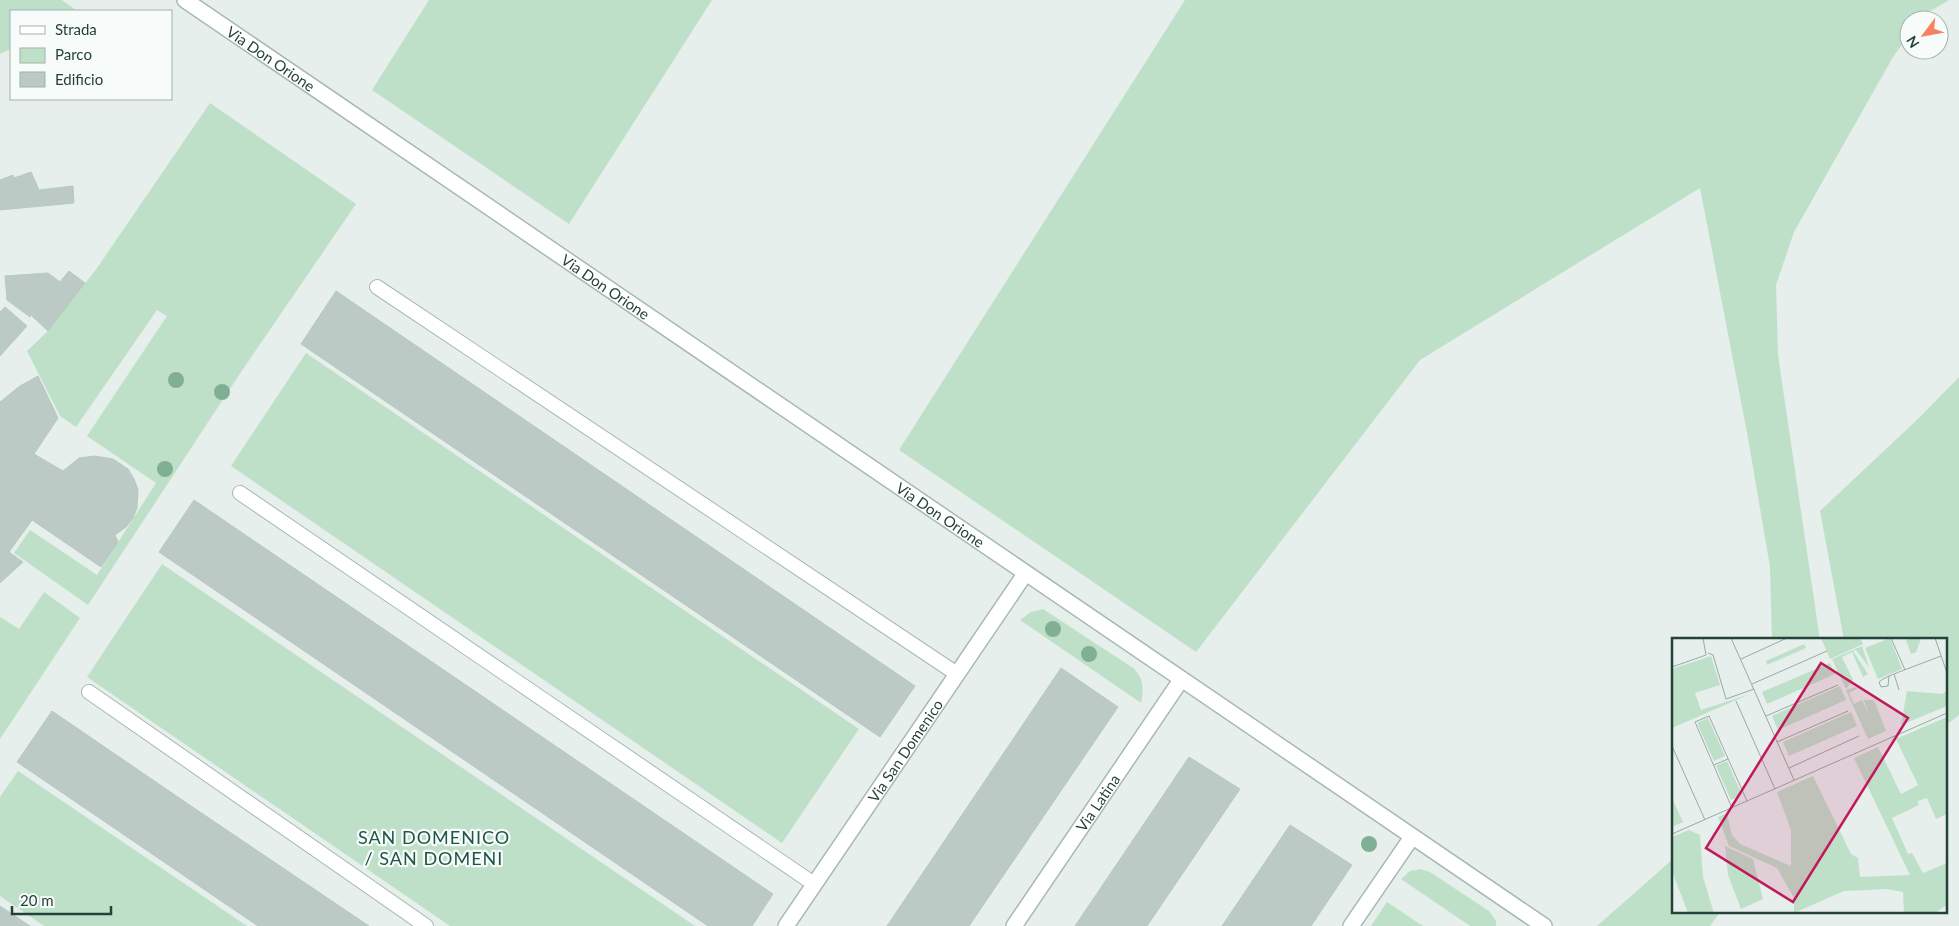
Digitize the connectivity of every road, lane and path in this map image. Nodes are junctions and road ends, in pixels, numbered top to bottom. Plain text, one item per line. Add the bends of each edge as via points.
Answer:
1 (185, 0) edge
2 (377, 287) dead end
3 (240, 493) dead end
4 (1025, 574) junction
5 (957, 674) junction
6 (1181, 680) junction
7 (89, 692) dead end
8 (1412, 836) junction
9 (814, 884) junction
10 (1525, 921) edge
11 (426, 926) edge
12 (786, 926) edge
13 (1014, 926) edge
14 (1351, 926) edge
15 (1544, 926) edge

1 - 4 street, Via Don Orione
2 - 5 lane
3 - 9 lane
4 - 5 street, Via San Domenico
4 - 6 street
5 - 9 street, Via San Domenico
6 - 8 street
6 - 13 street, Via Latina
7 - 11 lane
8 - 10 street
8 - 14 street
9 - 12 street, Via San Domenico
10 - 15 street

